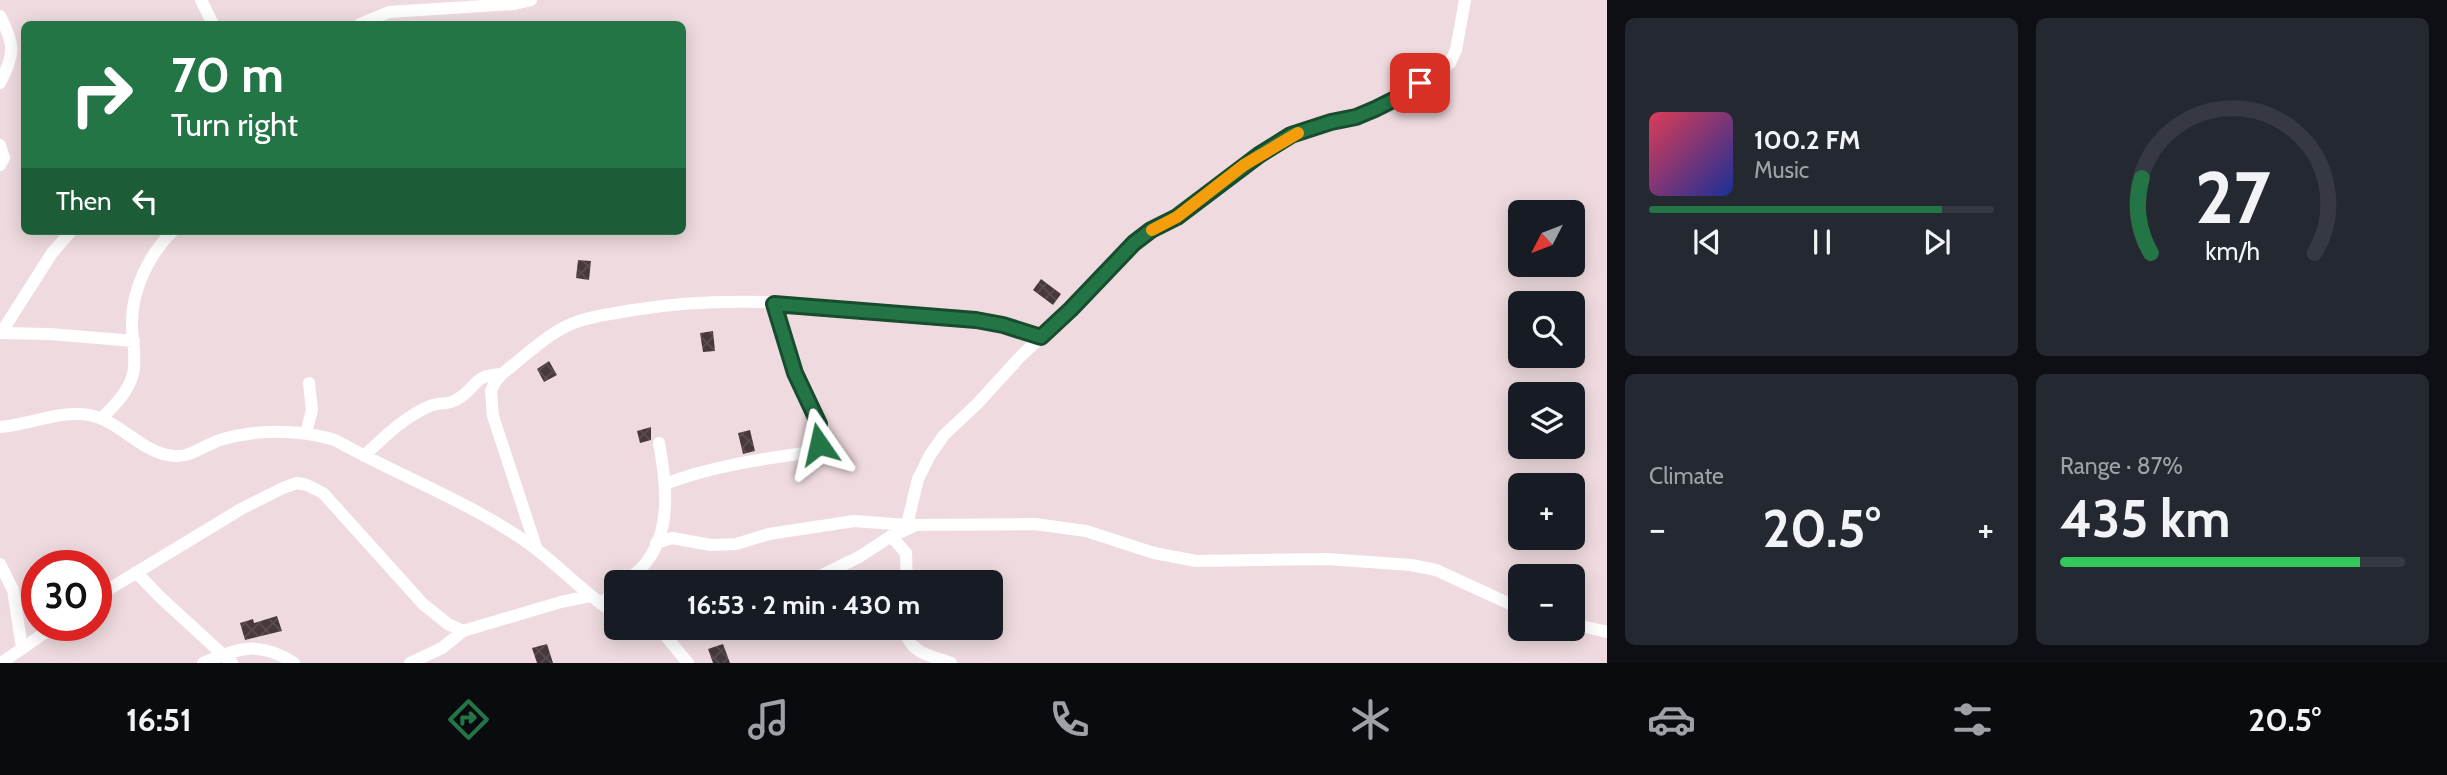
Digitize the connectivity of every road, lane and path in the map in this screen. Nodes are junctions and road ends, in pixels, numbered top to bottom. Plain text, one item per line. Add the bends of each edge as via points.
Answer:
1 (201, 0) edge
2 (531, 0) edge
3 (1465, 0) edge
4 (0, 16) edge
5 (212, 21) edge
6 (367, 21) edge
7 (1, 77) edge
8 (0, 145) edge
9 (0, 165) edge
10 (68, 235) edge
11 (170, 235) edge
12 (774, 304) junction
13 (0, 333) edge
14 (1041, 337) junction
15 (134, 341) junction
16 (502, 374) junction
17 (309, 383) dead end
18 (102, 418) junction
19 (0, 427) edge
20 (306, 433) junction
21 (659, 443) dead end
22 (364, 456) junction
23 (665, 484) junction
24 (906, 526) junction
25 (891, 536) junction
26 (656, 543) junction
27 (537, 550) junction
28 (0, 564) edge
29 (638, 570) edge
30 (832, 570) edge
31 (906, 570) edge
32 (136, 572) junction
33 (112, 587) edge
34 (604, 596) edge
35 (595, 600) junction
36 (1508, 602) edge
37 (604, 606) edge
38 (1585, 627) edge
39 (463, 631) junction
40 (1607, 632) edge
41 (669, 640) edge
42 (907, 640) edge
43 (32, 641) edge
44 (22, 648) junction
45 (227, 659) edge
46 (1, 663) edge
47 (203, 663) edge
48 (294, 663) edge
49 (410, 663) edge
50 (688, 663) edge
51 (951, 663) edge

1 - 5 street
2 - 6 street via 389,12
3 - 14 street via 1450,63 1391,101 1356,117 1291,135 1259,155 1134,243
4 - 7 street via 12,48
8 - 9 street via 4,158
10 - 13 street
11 - 15 street via 150,258 136,294
12 - 14 street via 976,320
12 - 16 street via 687,303 574,323 555,332
12 - 23 street via 795,373 819,424 819,444 811,452 732,465
13 - 15 street
14 - 24 street via 944,435 918,479
15 - 18 street via 133,375
16 - 22 street via 485,376 456,400 416,413
16 - 27 street via 491,391 493,416
17 - 20 street via 312,410
18 - 19 street via 58,416
18 - 20 street via 169,456 256,433
20 - 22 street via 335,440
21 - 23 street
22 - 27 street via 481,514
23 - 26 street via 666,506
24 - 25 street
24 - 26 street via 854,521 769,534 736,544 672,538
24 - 36 street via 1035,524 1086,531 1196,561 1327,559 1411,565 1436,570
25 - 30 street
25 - 31 street via 906,553
26 - 29 street
27 - 35 street
28 - 44 street via 15,597
32 - 33 street
32 - 39 street via 241,509 283,488 307,485 323,494 430,610
32 - 45 street
34 - 35 street
35 - 37 street
35 - 39 street via 561,602
38 - 40 street
39 - 49 street via 442,648
41 - 50 street
42 - 51 street via 914,648
43 - 44 street
44 - 46 street
45 - 47 street
45 - 48 street via 263,648

